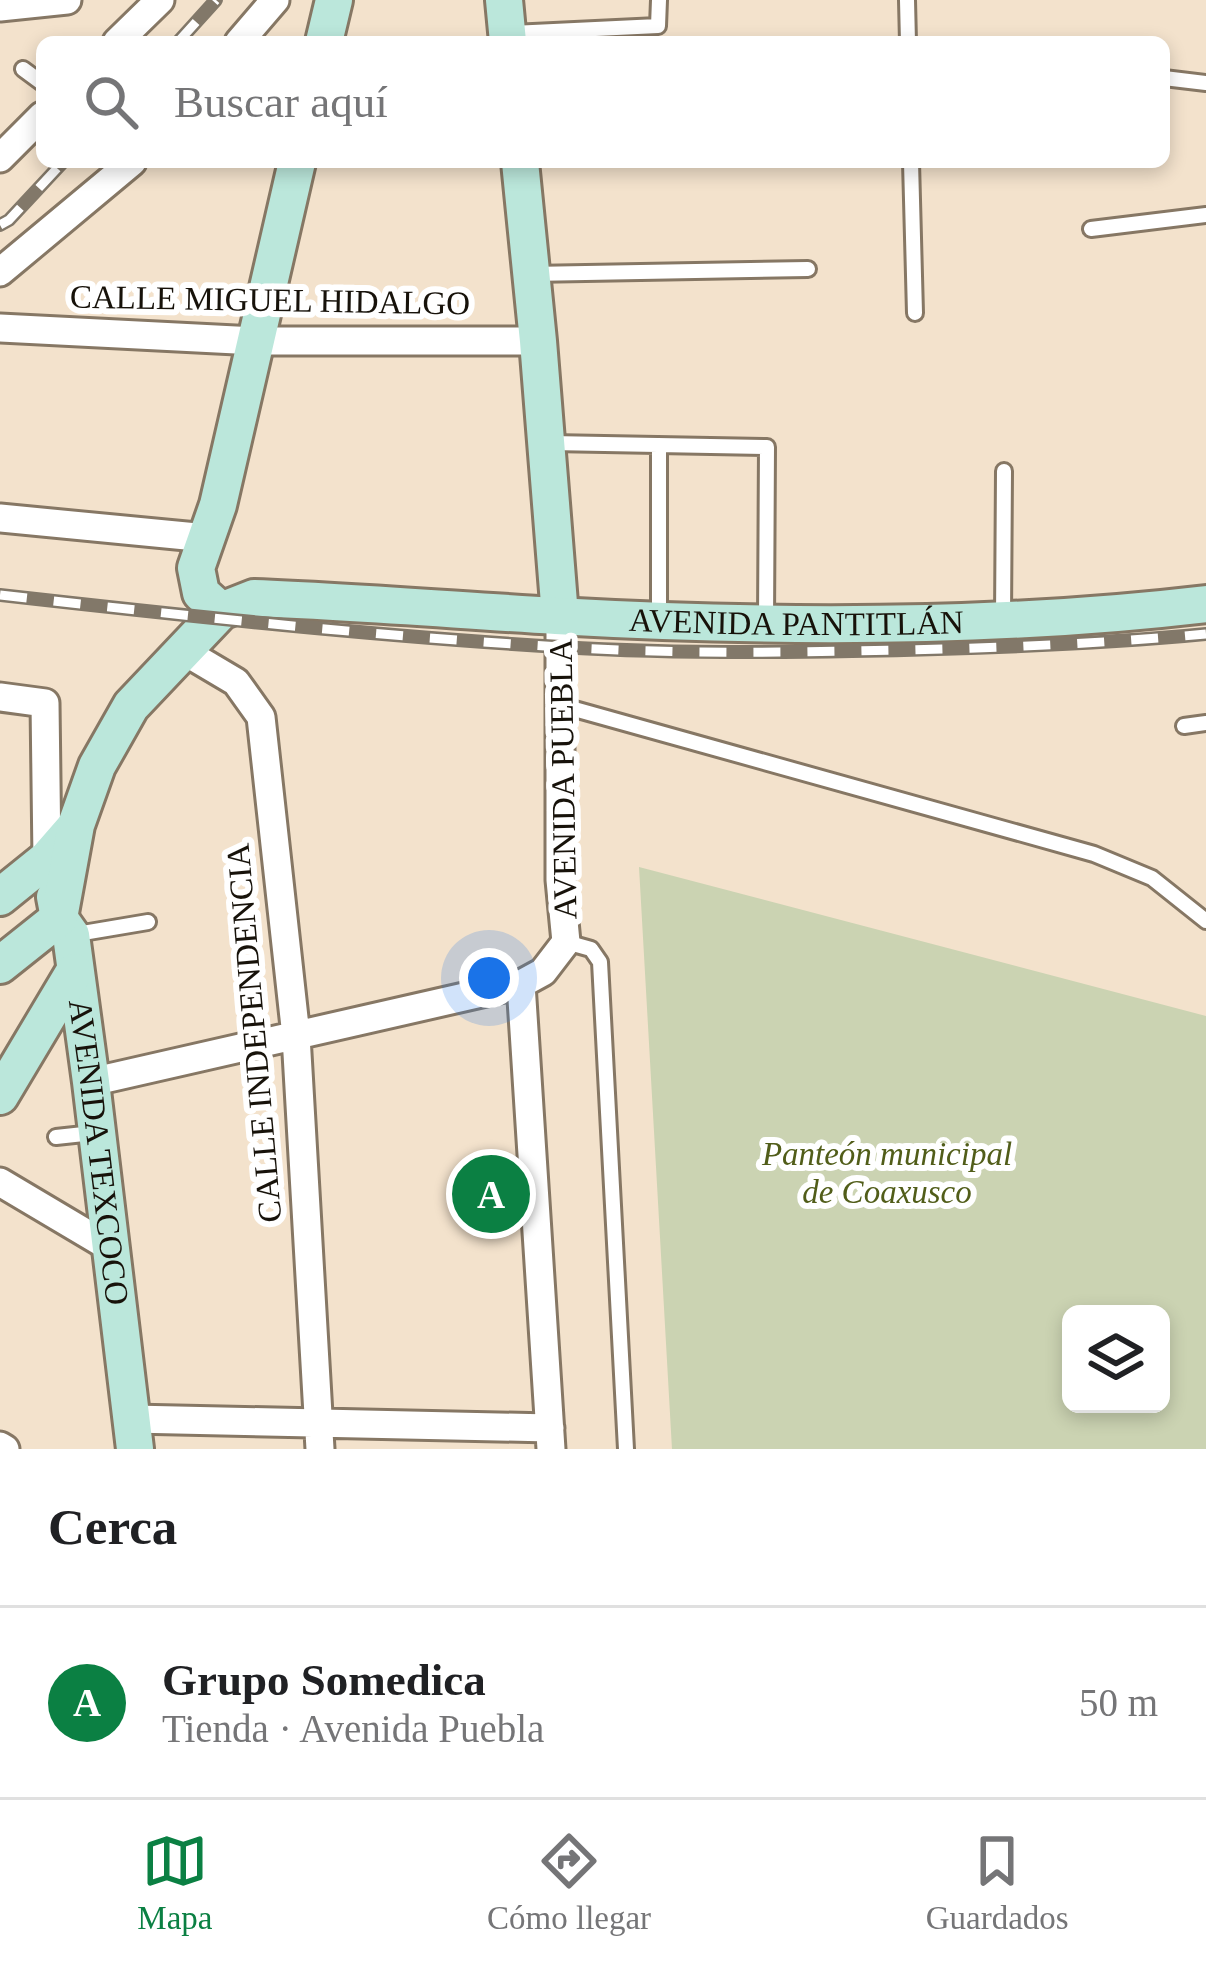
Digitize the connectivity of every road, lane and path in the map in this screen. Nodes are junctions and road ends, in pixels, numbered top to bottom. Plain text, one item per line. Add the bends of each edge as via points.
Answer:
1 (67, 0) edge
2 (160, 0) edge
3 (275, 0) edge
4 (334, 0) edge
5 (659, 0) edge
6 (907, 0) edge
7 (0, 7) edge
8 (506, 25) edge
9 (123, 36) edge
10 (244, 36) edge
11 (325, 36) edge
12 (908, 36) edge
13 (23, 69) dead end
14 (36, 79) edge
15 (1170, 79) edge
16 (1206, 82) edge
17 (36, 122) edge
18 (0, 158) edge
19 (125, 168) edge
20 (296, 168) edge
21 (521, 168) edge
22 (911, 168) edge
23 (1206, 215) edge
24 (1091, 229) dead end
25 (808, 269) dead end
26 (0, 272) edge
27 (531, 274) junction
28 (915, 313) dead end
29 (0, 328) edge
30 (256, 341) junction
31 (538, 341) junction
32 (546, 442) junction
33 (658, 445) junction
34 (1004, 470) dead end
35 (0, 518) edge
36 (207, 538) junction
37 (1206, 604) edge
38 (220, 611) junction
39 (560, 616) junction
40 (659, 620) junction
41 (1003, 620) junction
42 (766, 622) junction
43 (182, 650) junction
44 (0, 697) edge
45 (560, 705) junction
46 (1206, 723) edge
47 (1184, 726) dead end
48 (76, 825) junction
49 (47, 859) junction
50 (5, 888) edge
51 (1206, 921) edge
52 (148, 922) dead end
53 (65, 927) junction
54 (566, 942) junction
55 (0, 965) edge
56 (74, 972) junction
57 (521, 984) junction
58 (296, 1036) junction
59 (91, 1082) junction
60 (0, 1096) edge
61 (97, 1132) junction
62 (56, 1137) dead end
63 (0, 1182) edge
64 (111, 1248) junction
65 (133, 1434) edge
66 (319, 1437) edge
67 (551, 1438) edge
68 (626, 1449) edge

1 - 7 street
2 - 9 street
3 - 10 street
4 - 11 main road
5 - 8 lane via 658,26
6 - 12 lane
13 - 14 lane
15 - 16 lane
17 - 18 street
19 - 26 street
20 - 30 main road
21 - 27 main road, AVENIDA PUEBLA
22 - 28 lane
23 - 24 lane
25 - 27 lane
27 - 31 main road, AVENIDA PUEBLA
29 - 30 street, CALLE MIGUEL HIDALGO
30 - 31 street, CALLE MIGUEL HIDALGO
30 - 36 main road
31 - 32 main road, AVENIDA PUEBLA
32 - 33 lane
32 - 39 main road, AVENIDA PUEBLA
33 - 40 lane
33 - 42 lane via 767,447
34 - 41 lane
35 - 36 street
36 - 38 main road via 196,568 201,592
37 - 41 main road, AVENIDA PANTITLÁN
38 - 39 main road, AVENIDA PANTITLÁN via 254,598
38 - 43 main road
39 - 40 main road, AVENIDA PANTITLÁN
39 - 45 street, AVENIDA PUEBLA
40 - 42 main road, AVENIDA PANTITLÁN
41 - 42 main road, AVENIDA PANTITLÁN
43 - 48 main road via 131,706
43 - 58 street, CALLE INDEPENDENCIA via 236,682 261,717
44 - 49 street via 45,703
45 - 51 lane via 1094,854 1152,878
45 - 54 street, AVENIDA PUEBLA
46 - 47 lane
48 - 49 main road
48 - 53 main road
49 - 50 main road
49 - 53 main road, AVENIDA TEXCOCO
52 - 53 lane
53 - 55 main road
53 - 56 main road, AVENIDA TEXCOCO
54 - 57 street, AVENIDA PUEBLA via 543,972
54 - 68 lane via 591,949 600,962
56 - 59 main road, AVENIDA TEXCOCO
56 - 60 main road
57 - 58 street
57 - 67 street
58 - 59 street
58 - 66 street, CALLE INDEPENDENCIA
59 - 61 main road, AVENIDA TEXCOCO
61 - 62 lane
61 - 64 main road, AVENIDA TEXCOCO
63 - 64 street
64 - 65 main road, AVENIDA TEXCOCO
65 - 66 street
66 - 67 street

